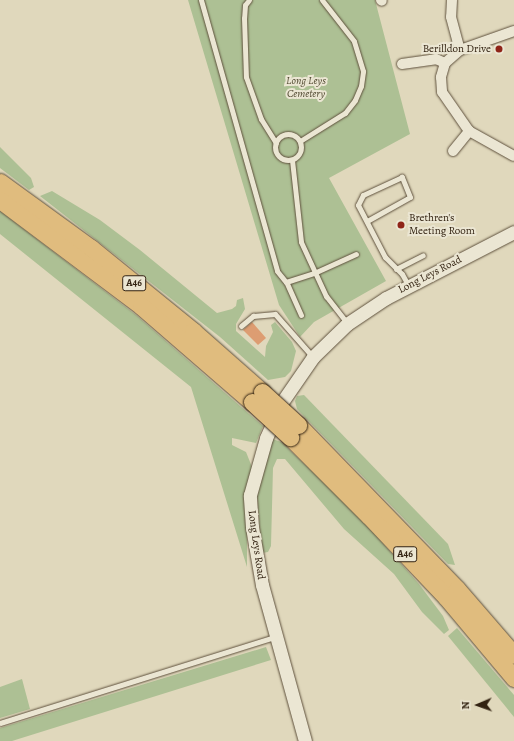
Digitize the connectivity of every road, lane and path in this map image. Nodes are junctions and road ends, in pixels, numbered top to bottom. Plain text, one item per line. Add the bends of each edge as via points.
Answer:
1 (201, 0) edge
2 (249, 0) edge
3 (322, 0) edge
4 (452, 0) edge
5 (514, 31) edge
6 (460, 50) junction
7 (445, 63) junction
8 (402, 64) dead end
9 (469, 131) junction
10 (300, 141) junction
11 (276, 143) junction
12 (453, 151) dead end
13 (514, 156) edge
14 (292, 160) junction
15 (0, 182) edge
16 (0, 200) edge
17 (367, 221) junction
18 (514, 232) edge
19 (356, 254) dead end
20 (423, 255) dead end
21 (396, 269) junction
22 (314, 273) junction
23 (286, 282) junction
24 (409, 286) junction
25 (301, 315) dead end
26 (347, 324) junction
27 (241, 326) dead end
28 (313, 357) junction
29 (257, 397) junction
30 (294, 431) junction
31 (276, 637) junction
32 (514, 655) edge
33 (514, 678) edge
34 (0, 723) edge
35 (305, 741) edge

1 - 23 lane via 277,271
2 - 11 lane via 245,5 244,18 246,77 261,119
3 - 10 lane via 354,41 363,71 361,86 345,113
4 - 6 street via 451,17
5 - 6 street
6 - 7 street
7 - 8 street via 436,59
7 - 9 street via 441,77 442,92
9 - 12 street
9 - 13 street
10 - 11 lane via 288,134 279,137
10 - 14 lane via 301,151
11 - 14 lane via 275,150 279,157
14 - 22 lane via 298,228
15 - 29 highway, A46 via 103,258 193,331
16 - 29 highway, A46
17 - 17 lane via 358,206 360,197 404,178 410,197
17 - 21 lane via 385,257
18 - 24 street, Long Leys Road
19 - 22 lane
20 - 21 lane
21 - 24 lane
22 - 23 lane
22 - 26 lane via 326,296
23 - 25 lane
24 - 26 street, Long Leys Road
26 - 28 street, Long Leys Road
27 - 28 lane via 253,316 275,314
28 - 31 street, Long Leys Road via 282,402 261,454 250,495 257,560
29 - 30 highway, A46, bridge
30 - 32 highway, A46 via 457,589
30 - 33 highway, A46
31 - 34 lane
31 - 35 street, Long Leys Road

